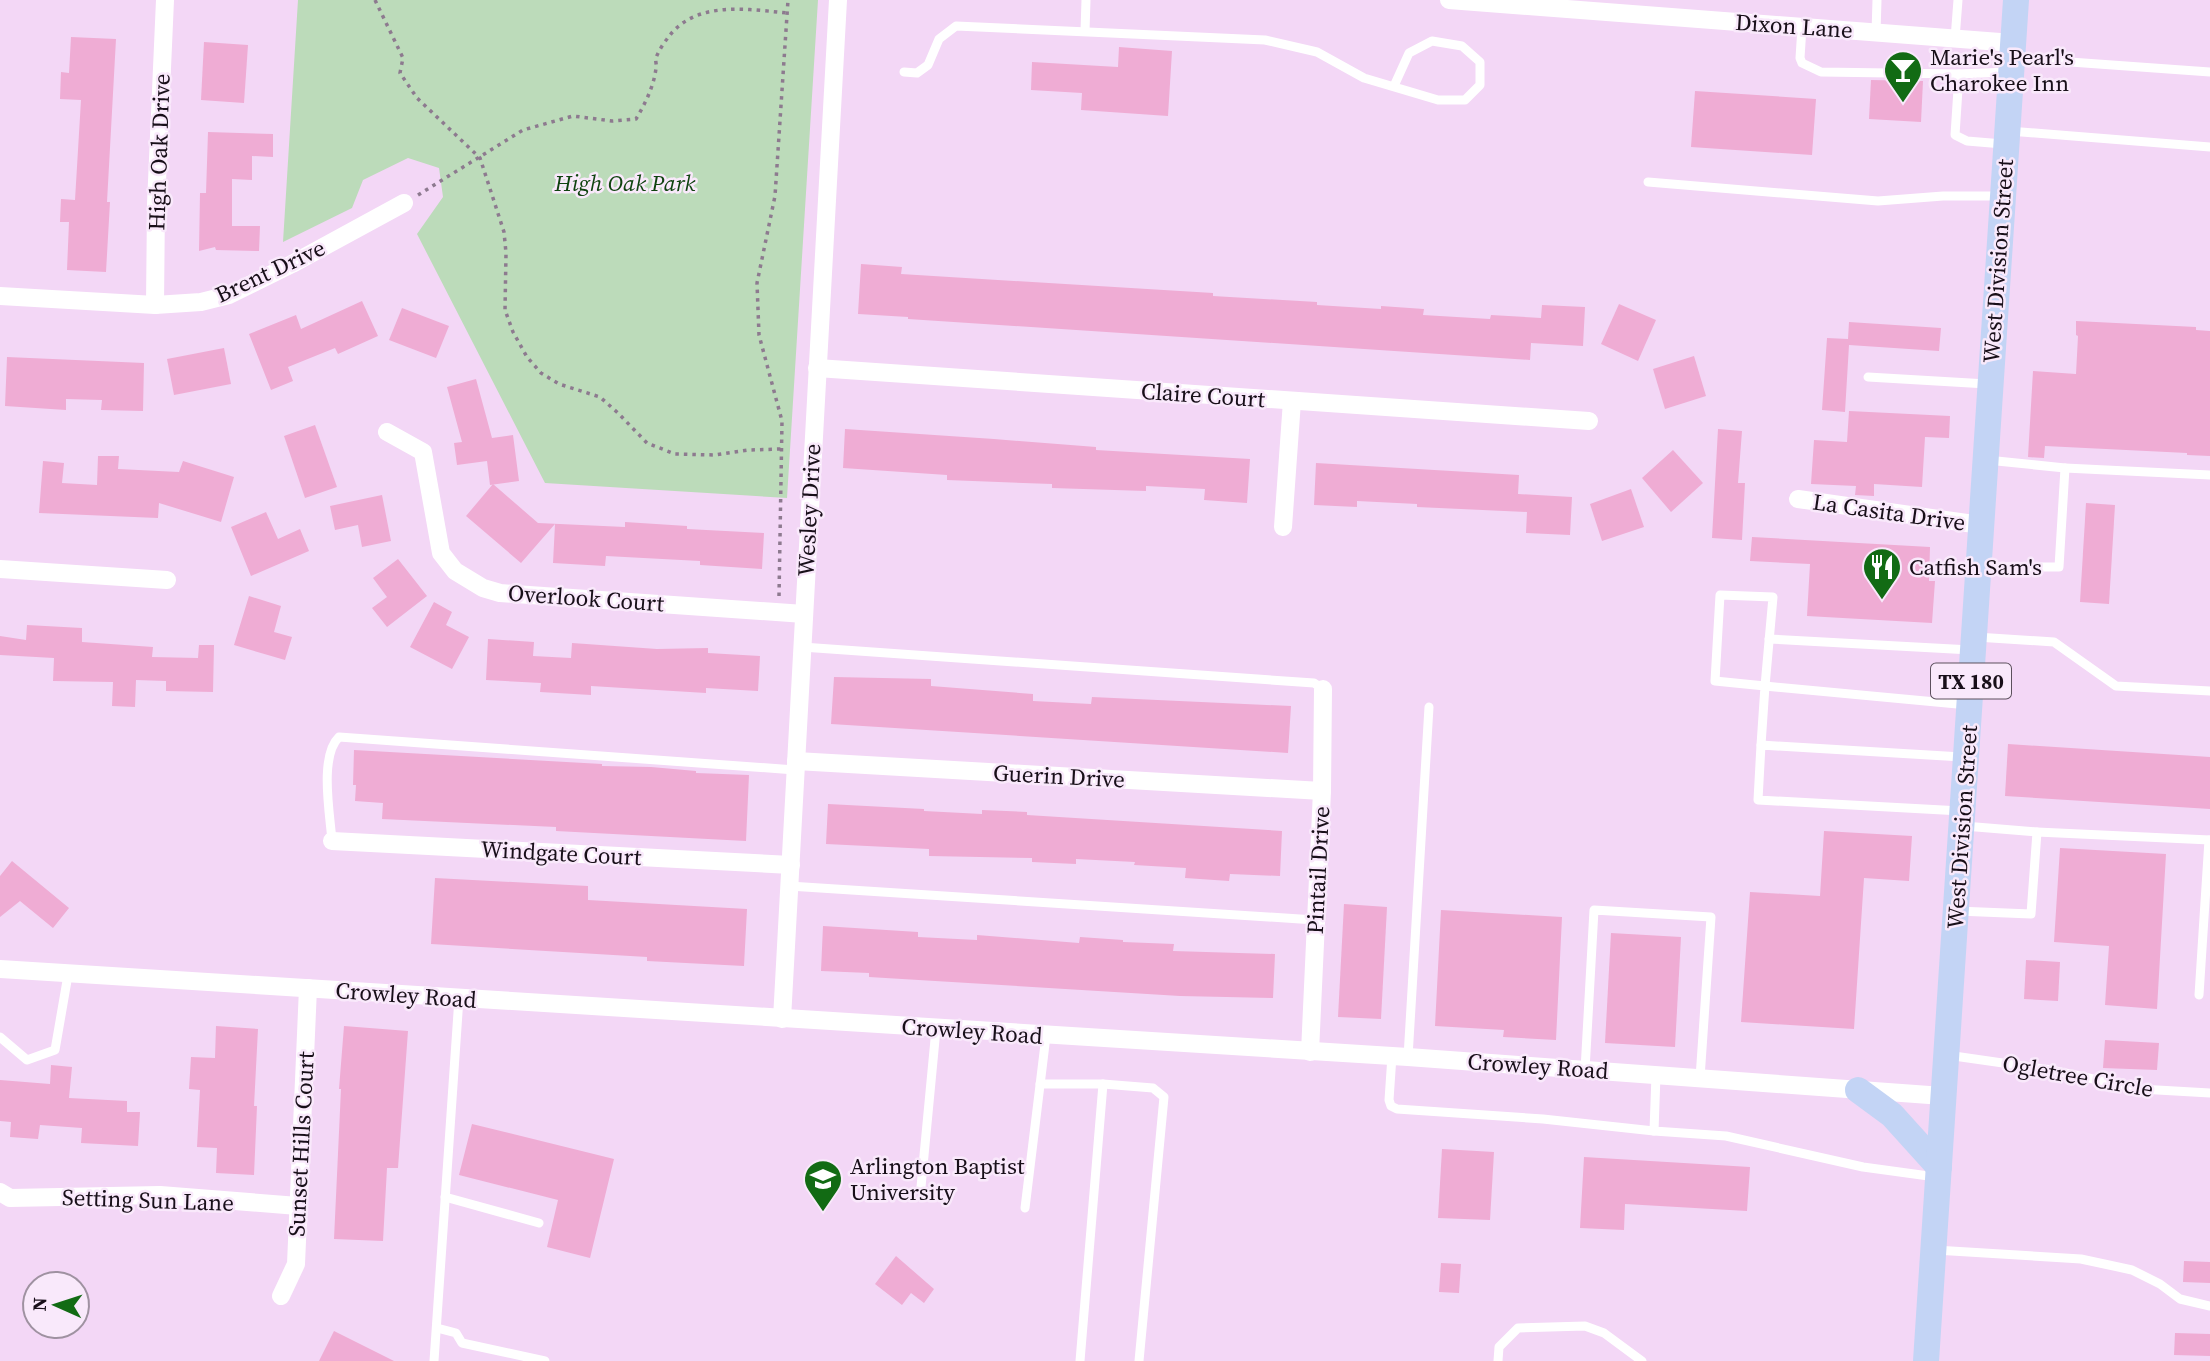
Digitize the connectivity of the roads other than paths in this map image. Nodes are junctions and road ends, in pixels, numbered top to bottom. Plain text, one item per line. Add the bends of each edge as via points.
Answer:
1 (165, 0) edge
2 (838, 0) edge
3 (1086, 0) edge
4 (1449, 0) edge
5 (1877, 0) edge
6 (1958, 0) edge
7 (2016, 0) edge
8 (1802, 27) junction
9 (1085, 31) junction
10 (1876, 33) junction
11 (1955, 39) junction
12 (2012, 58) junction
13 (904, 72) dead end
14 (2210, 72) edge
15 (1959, 74) junction
16 (1394, 86) junction
17 (2007, 138) junction
18 (2210, 147) edge
19 (1648, 182) dead end
20 (2003, 196) junction
21 (404, 203) road end
22 (0, 296) edge
23 (155, 305) junction
24 (817, 368) junction
25 (1868, 377) dead end
26 (1989, 384) junction
27 (1292, 401) junction
28 (1589, 421) dead end
29 (387, 432) dead end
30 (1985, 460) junction
31 (2065, 468) junction
32 (2210, 475) edge
33 (1798, 499) dead end
34 (1980, 526) junction
35 (1283, 527) dead end
36 (1978, 567) junction
37 (0, 569) edge
38 (167, 580) dead end
39 (804, 614) junction
40 (1769, 639) junction
41 (1973, 643) junction
42 (802, 647) junction
43 (1765, 686) junction
44 (1324, 689) joint
45 (2210, 691) edge
46 (1970, 705) junction
47 (1429, 707) dead end
48 (1761, 745) junction
49 (1967, 757) junction
50 (796, 766) junction
51 (1322, 791) junction
52 (1963, 819) junction
53 (2037, 832) junction
54 (2209, 840) edge
55 (332, 841) joint
56 (790, 864) junction
57 (789, 886) junction
58 (1956, 911) junction
59 (1315, 920) junction
60 (0, 969) edge
61 (68, 975) junction
62 (308, 988) junction
63 (2199, 995) dead end
64 (459, 998) junction
65 (782, 1019) junction
66 (936, 1029) junction
67 (1046, 1036) junction
68 (0, 1037) edge
69 (1310, 1052) junction
70 (1946, 1055) junction
71 (1400, 1057) junction
72 (1585, 1070) junction
73 (1656, 1075) junction
74 (1700, 1078) junction
75 (1040, 1083) junction
76 (1103, 1084) junction
77 (1858, 1090) junction
78 (2210, 1093) edge
79 (1943, 1096) junction
80 (1654, 1131) junction
81 (1938, 1172) junction
82 (921, 1187) dead end
83 (0, 1192) edge
84 (445, 1197) junction
85 (298, 1206) junction
86 (1024, 1208) dead end
87 (539, 1223) dead end
88 (1933, 1250) junction
89 (281, 1296) dead end
90 (2210, 1306) edge
91 (437, 1328) junction
92 (434, 1361) edge
93 (545, 1361) edge
94 (1080, 1361) edge
95 (1139, 1361) edge
96 (1499, 1361) edge
97 (1642, 1361) edge
98 (1926, 1361) edge

1 - 23 street, High Oak Drive
2 - 24 street, Wesley Drive
3 - 9 lane
4 - 8 street, Dixon Lane
5 - 10 lane
6 - 11 lane
7 - 12 main road, West Division Street / TX 180
8 - 10 street, Dixon Lane
8 - 15 lane via 1802,64 1821,72
9 - 13 lane via 956,26 939,39 928,65 917,73
9 - 16 lane via 1265,40 1317,52 1364,78
10 - 11 street, Dixon Lane
11 - 12 street, Dixon Lane
12 - 14 lane
12 - 15 lane
12 - 17 main road, West Division Street / TX 180
15 - 17 lane via 1955,135 1967,141
16 - 16 lane via 1438,100 1465,100 1480,85 1480,62 1462,46 1432,41 1409,53
17 - 18 lane
17 - 20 main road, West Division Street / TX 180
19 - 20 lane via 1878,201
20 - 26 main road, West Division Street / TX 180
21 - 23 street, Brent Drive via 229,295
22 - 23 street, Brent Drive
24 - 27 street, Claire Court
24 - 39 street, Wesley Drive
25 - 26 lane
26 - 30 main road, West Division Street / TX 180
27 - 28 street, Claire Court
27 - 35 street
29 - 39 street, Overlook Court via 423,452 441,553 455,571 483,588 500,593
30 - 31 lane
30 - 34 main road, West Division Street / TX 180
31 - 32 lane
31 - 36 lane via 2059,567
33 - 34 street, La Casita Drive
34 - 36 main road, West Division Street / TX 180
36 - 41 main road, West Division Street / TX 180
37 - 38 street
39 - 42 street, Wesley Drive
40 - 41 lane
40 - 43 lane
40 - 43 lane via 1773,597 1720,595 1715,681
41 - 45 lane via 2054,642 2116,686
41 - 46 main road, West Division Street / TX 180
42 - 44 lane via 1314,684
42 - 50 street, Wesley Drive
43 - 46 lane
43 - 48 lane
44 - 51 street, Pintail Drive
46 - 49 main road, West Division Street / TX 180
47 - 71 lane
48 - 49 lane
48 - 52 lane via 1758,800
49 - 52 main road, West Division Street / TX 180
50 - 51 street, Guerin Drive
50 - 55 lane via 340,737 332,744 327,768
50 - 56 street, Wesley Drive
51 - 59 street, Pintail Drive
52 - 53 lane
52 - 58 main road, West Division Street / TX 180
53 - 54 lane
53 - 58 lane via 2031,914
54 - 63 lane
55 - 56 street, Windgate Court
56 - 57 street, Wesley Drive
57 - 59 lane
57 - 65 street, Wesley Drive
58 - 70 main road, West Division Street / TX 180
59 - 69 street, Pintail Drive
60 - 61 street, Crowley Road
61 - 62 street, Crowley Road
61 - 68 lane via 55,1050 27,1060
62 - 64 street, Crowley Road
62 - 85 street, Sunset Hills Court
64 - 65 street, Crowley Road
64 - 84 lane
65 - 66 street, Crowley Road
66 - 67 street, Crowley Road
66 - 82 lane
67 - 69 street, Crowley Road
67 - 75 lane
69 - 71 street, Crowley Road
70 - 78 lane, Ogletree Circle via 2052,1070 2140,1089
70 - 79 main road, West Division Street / TX 180
71 - 72 street, Crowley Road
71 - 80 lane via 1390,1101 1397,1109
72 - 73 street, Crowley Road
72 - 74 lane via 1594,910 1711,917
73 - 74 street, Crowley Road
73 - 80 lane
74 - 77 street, Crowley Road
75 - 76 lane
75 - 86 lane
76 - 94 lane
76 - 95 lane via 1153,1088 1164,1097
77 - 79 street, Crowley Road
77 - 81 main road via 1892,1115
79 - 81 main road, West Division Street / TX 180
80 - 81 lane via 1726,1136 1863,1167
81 - 88 main road, West Division Street / TX 180
83 - 85 street, Setting Sun Lane via 10,1198 160,1195
84 - 87 lane
84 - 91 lane
85 - 89 street, Sunset Hills Court via 296,1264
88 - 90 lane via 2081,1259 2132,1270 2180,1299
88 - 98 main road, West Division Street / TX 180
91 - 92 lane
91 - 93 lane via 456,1333 462,1343
96 - 97 lane via 1499,1347 1518,1328 1585,1326 1604,1333

